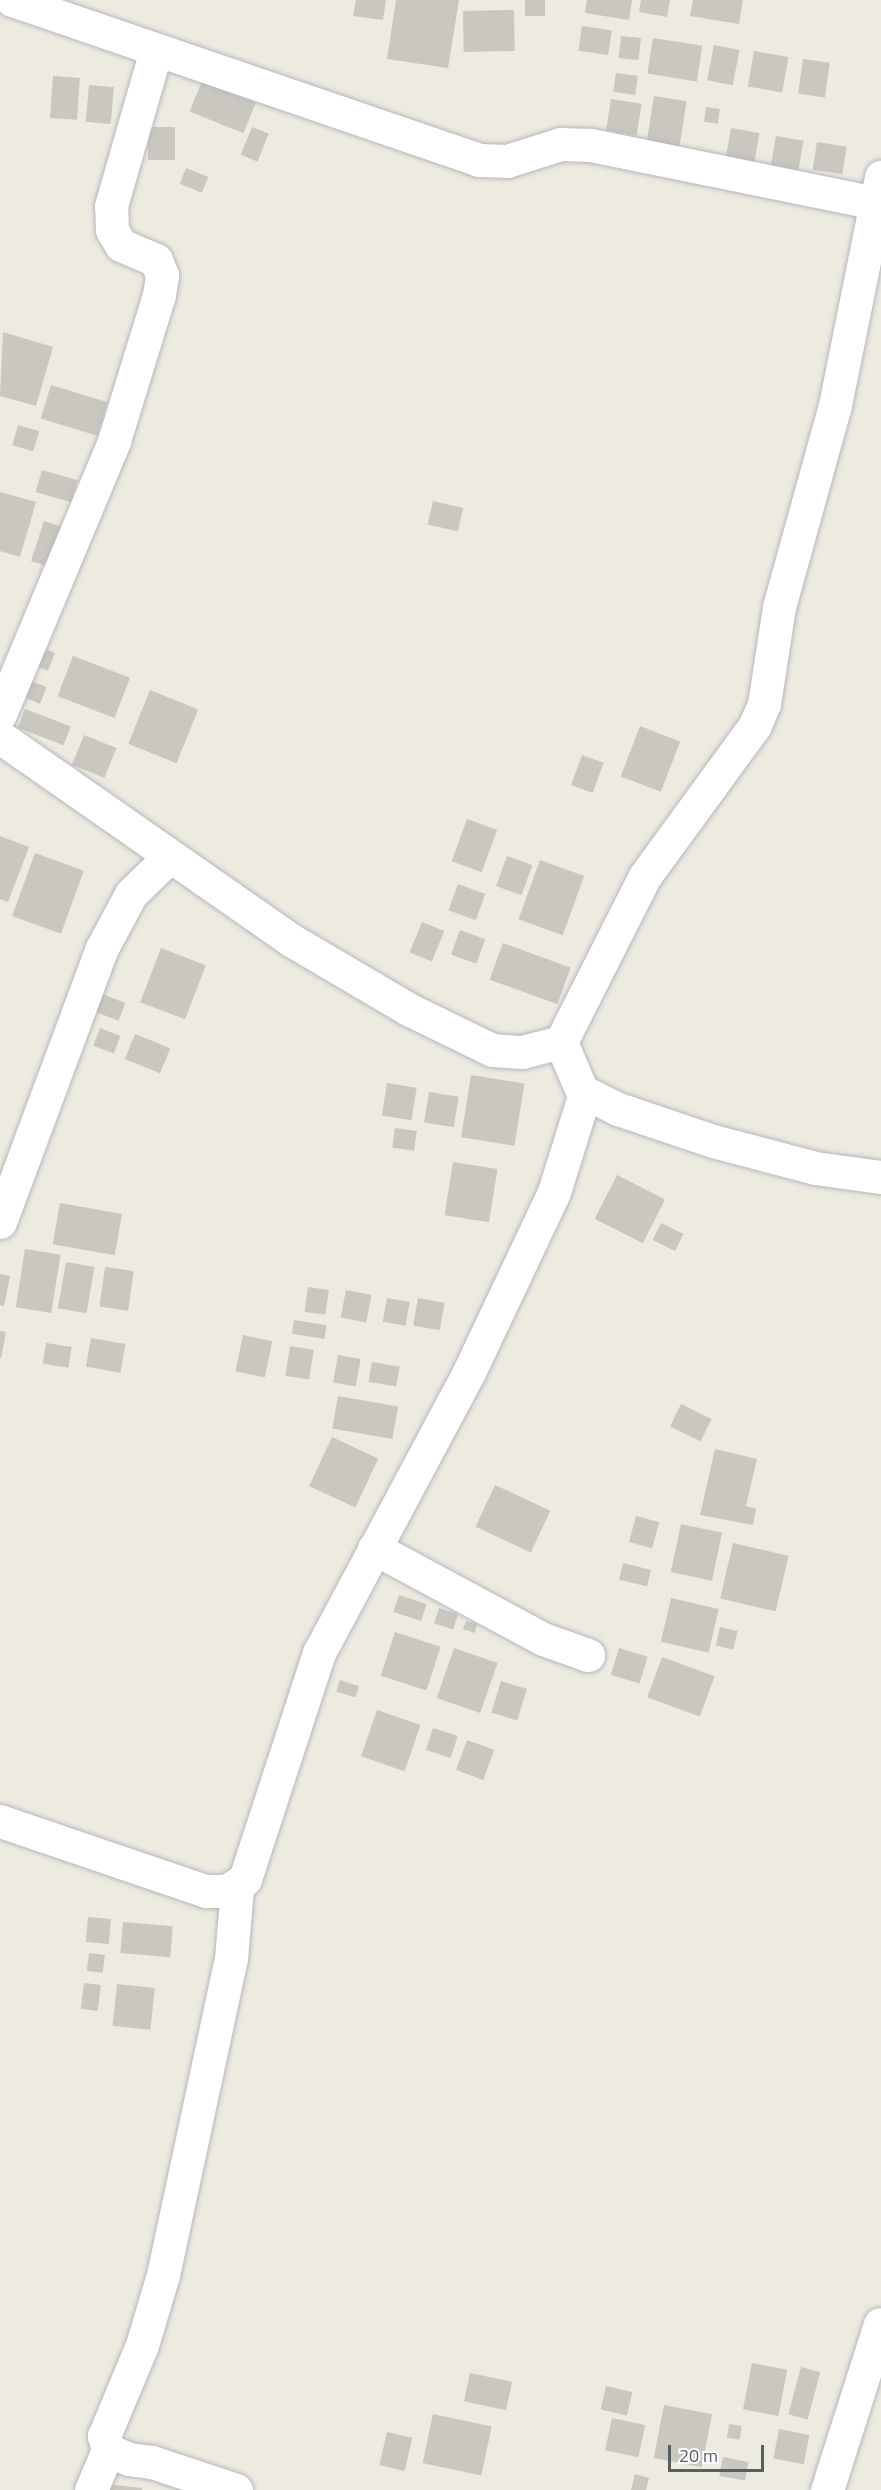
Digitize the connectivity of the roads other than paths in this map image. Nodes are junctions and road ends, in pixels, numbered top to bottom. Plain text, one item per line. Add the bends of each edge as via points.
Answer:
1 (12, 0) edge
2 (156, 50) junction
3 (879, 195) edge
4 (0, 714) edge
5 (0, 737) edge
6 (170, 856) junction
7 (561, 1042) junction
8 (582, 1091) junction
9 (881, 1177) edge
10 (0, 1222) edge
11 (374, 1548) junction
12 (588, 1655) dead end
13 (0, 1821) edge
14 (237, 1887) junction
15 (880, 2324) edge
16 (108, 2450) junction
17 (91, 2490) edge
18 (236, 2490) edge
19 (827, 2490) edge

1 - 2 street
2 - 3 street via 484,161 507,161 561,144 591,145
2 - 4 street via 111,206 112,230 121,244 156,260 162,275 159,295 114,441
3 - 7 street via 835,405 779,607 764,704 755,725 645,876
5 - 6 street
6 - 7 street via 291,940 463,1038 492,1050 522,1052
6 - 10 street via 131,894 102,948
7 - 8 street
8 - 9 street via 618,1109 713,1141 815,1168
8 - 11 street via 582,1110 554,1192 469,1372
11 - 12 street via 543,1639
11 - 14 street via 319,1653 249,1872
13 - 14 street via 206,1891
14 - 16 street via 231,1959 202,2110 156,2302 107,2422
15 - 19 street
16 - 17 street
16 - 18 street

